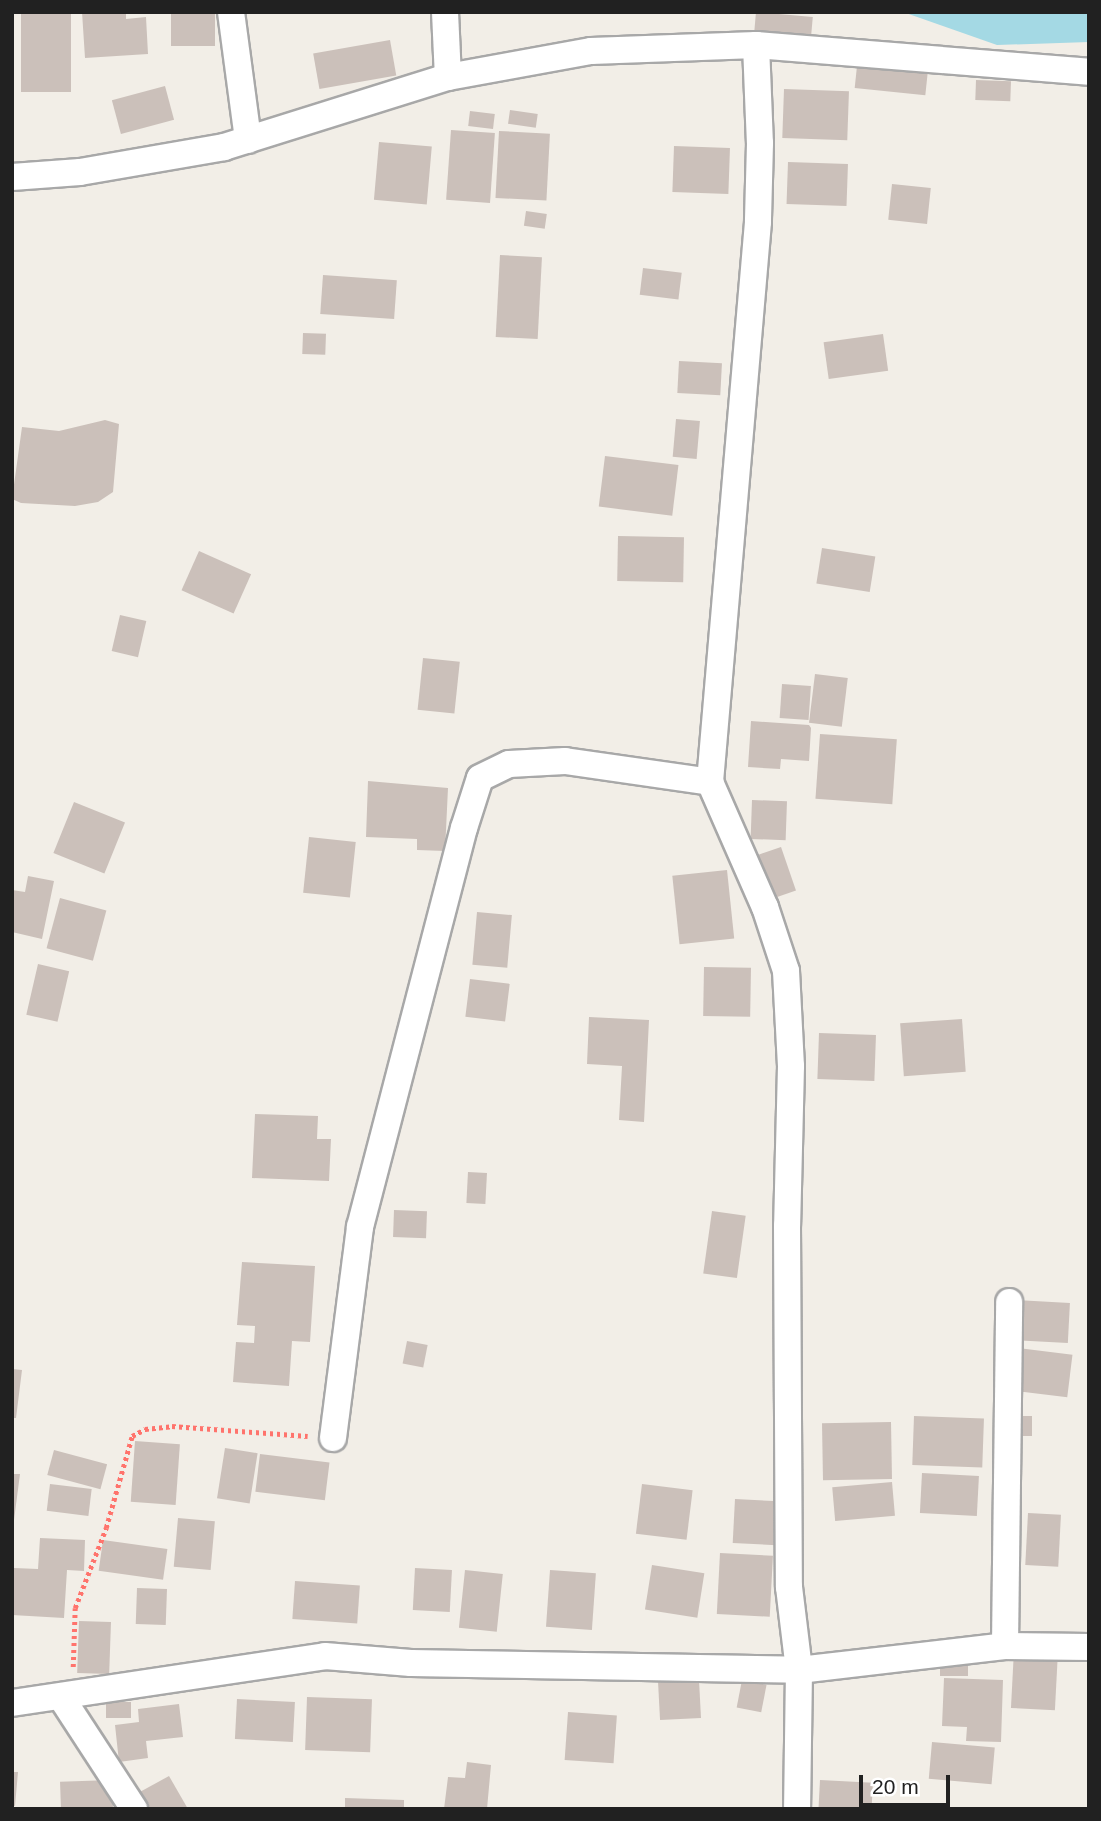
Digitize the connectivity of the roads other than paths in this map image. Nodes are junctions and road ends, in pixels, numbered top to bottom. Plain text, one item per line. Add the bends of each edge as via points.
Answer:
1 (230, 12) edge
2 (445, 12) edge
3 (756, 45) junction
4 (1089, 72) edge
5 (448, 77) junction
6 (248, 140) junction
7 (12, 177) edge
8 (710, 782) junction
9 (1009, 1302) dead end
10 (333, 1438) road end
11 (1005, 1646) junction
12 (1089, 1647) edge
13 (799, 1670) junction
14 (66, 1696) junction
15 (12, 1703) edge
16 (134, 1809) edge
17 (797, 1809) edge

1 - 6 street
2 - 5 street
3 - 4 street
3 - 5 street via 591,51
3 - 8 street via 758,222
5 - 6 street
6 - 7 street via 80,172
8 - 10 street via 565,761 509,764 480,778 360,1227
8 - 13 street via 765,907 786,971 791,1066 789,1587
9 - 11 street
11 - 12 street
11 - 13 street
13 - 14 street via 411,1663 326,1656
13 - 17 street
14 - 15 street
14 - 16 street

